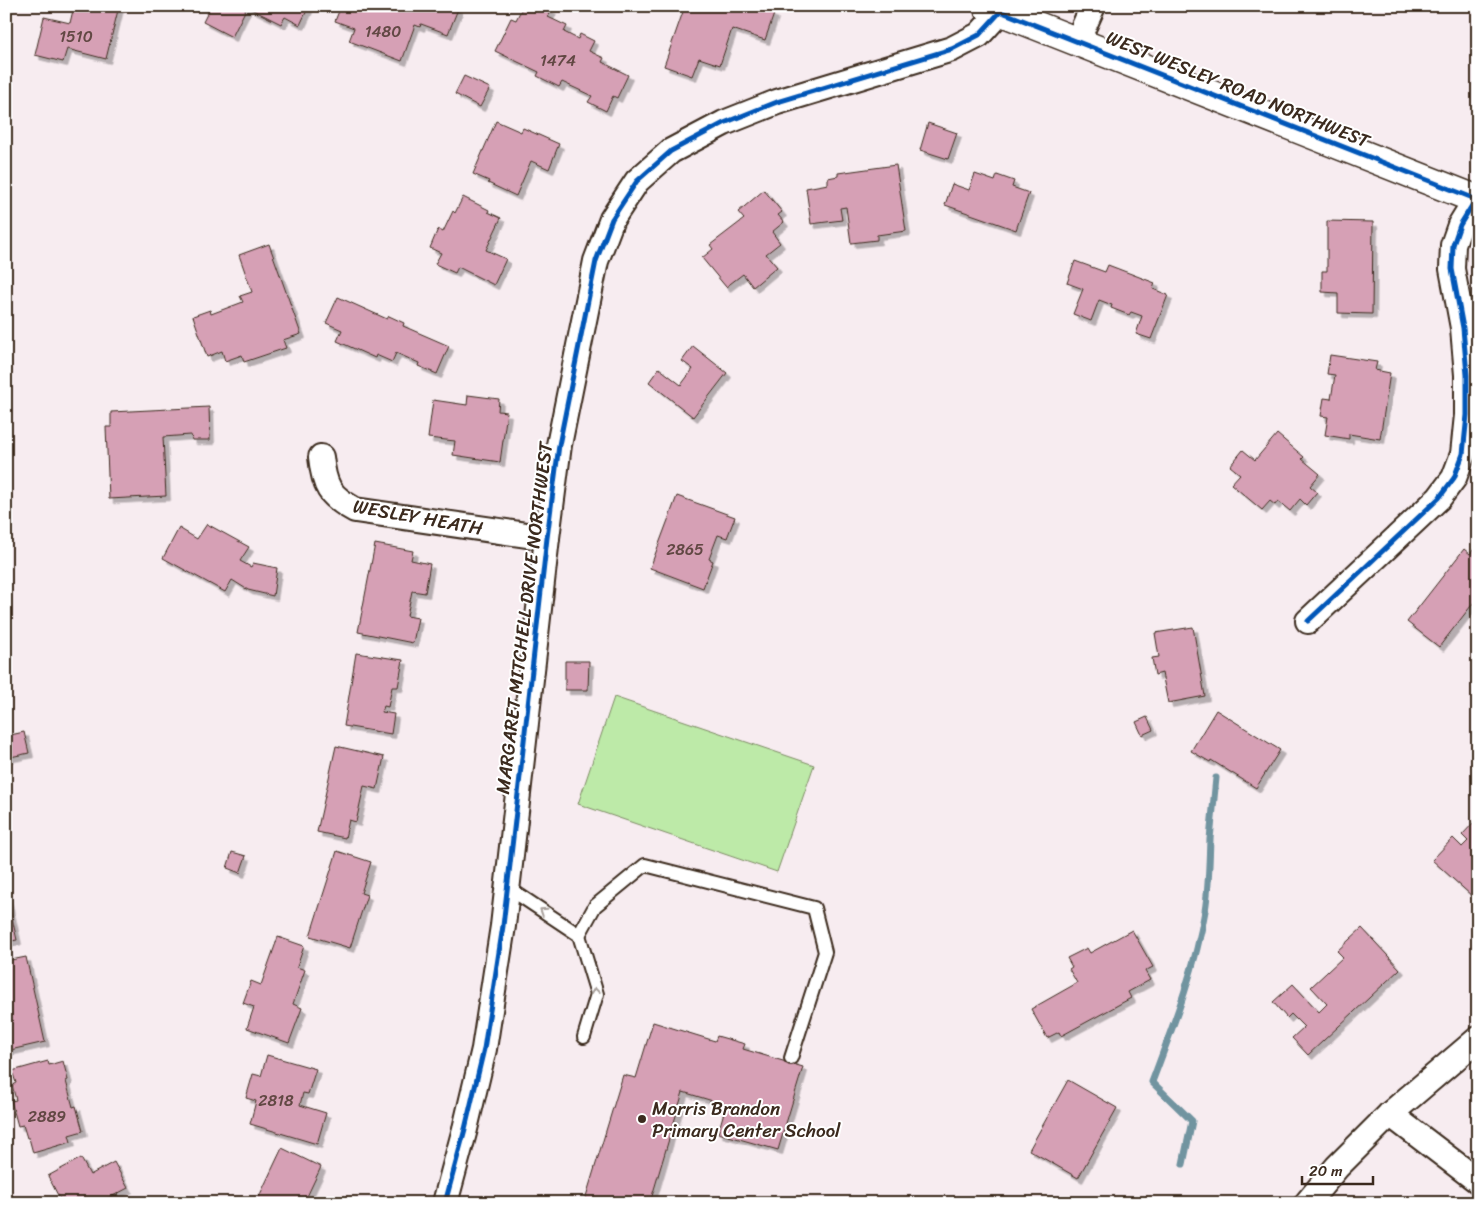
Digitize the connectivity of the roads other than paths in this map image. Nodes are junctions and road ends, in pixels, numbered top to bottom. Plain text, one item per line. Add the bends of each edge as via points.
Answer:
1 (1094, 6) edge
2 (993, 9) edge
3 (1077, 42) junction
4 (1477, 199) edge
5 (321, 457) dead end
6 (546, 538) junction
7 (1308, 621) dead end
8 (508, 887) junction
9 (580, 934) junction
10 (584, 1037) dead end
11 (1478, 1039) edge
12 (791, 1058) dead end
13 (1390, 1114) junction
14 (1478, 1181) edge
15 (445, 1203) edge
16 (1307, 1203) edge

1 - 3 street
2 - 3 street, WEST WESLEY ROAD NORTHWEST
2 - 6 street, MARGARET MITCHELL DRIVE NORTHWEST via 979,35 952,49 777,102 724,123 671,151 637,181 612,219 596,262 559,444
3 - 4 street, WEST WESLEY ROAD NORTHWEST
4 - 7 street via 1460,225 1453,245 1452,269 1463,328 1467,375 1463,454 1454,478 1439,498
5 - 6 street, WESLEY HEATH via 323,476 330,491 340,502 355,510
6 - 8 street, MARGARET MITCHELL DRIVE NORTHWEST
9 -> 8 lane
8 - 15 street, MARGARET MITCHELL DRIVE NORTHWEST via 484,1049
10 -> 9 lane via 597,994
9 - 12 lane via 595,906 645,865 814,908 825,952
11 - 13 street
13 - 14 street
13 - 16 street via 1337,1167

